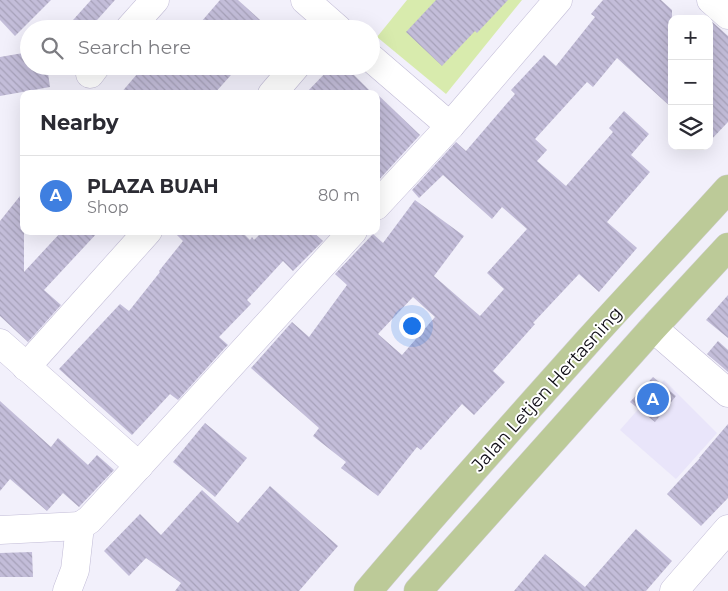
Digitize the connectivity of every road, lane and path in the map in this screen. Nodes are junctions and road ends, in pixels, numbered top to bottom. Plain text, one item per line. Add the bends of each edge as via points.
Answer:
1 (155, 0) edge
2 (305, 0) edge
3 (558, 0) edge
4 (137, 20) edge
5 (326, 20) edge
6 (380, 66) edge
7 (288, 75) edge
8 (275, 90) edge
9 (450, 126) junction
10 (728, 189) edge
11 (380, 202) edge
12 (144, 235) edge
13 (349, 235) edge
14 (728, 247) edge
15 (653, 328) junction
16 (0, 343) edge
17 (26, 367) junction
18 (728, 393) edge
19 (139, 466) junction
20 (80, 526) junction
21 (728, 529) edge
22 (0, 530) edge
23 (411, 541) junction
24 (440, 566) junction
25 (67, 591) edge
26 (368, 591) edge
27 (418, 591) edge
28 (674, 591) edge

1 - 4 street
2 - 5 street
3 - 9 street
6 - 9 street
7 - 8 street
9 - 11 street
10 - 23 main road, Jalan Letjen Hertasning
12 - 17 street
13 - 19 street
14 - 15 main road
15 - 18 street
15 - 24 main road
16 - 17 street
17 - 19 street
19 - 20 street
20 - 22 street
20 - 25 street via 75,570
21 - 28 street
23 - 24 main road
23 - 26 main road, Jalan Letjen Hertasning
24 - 27 main road

